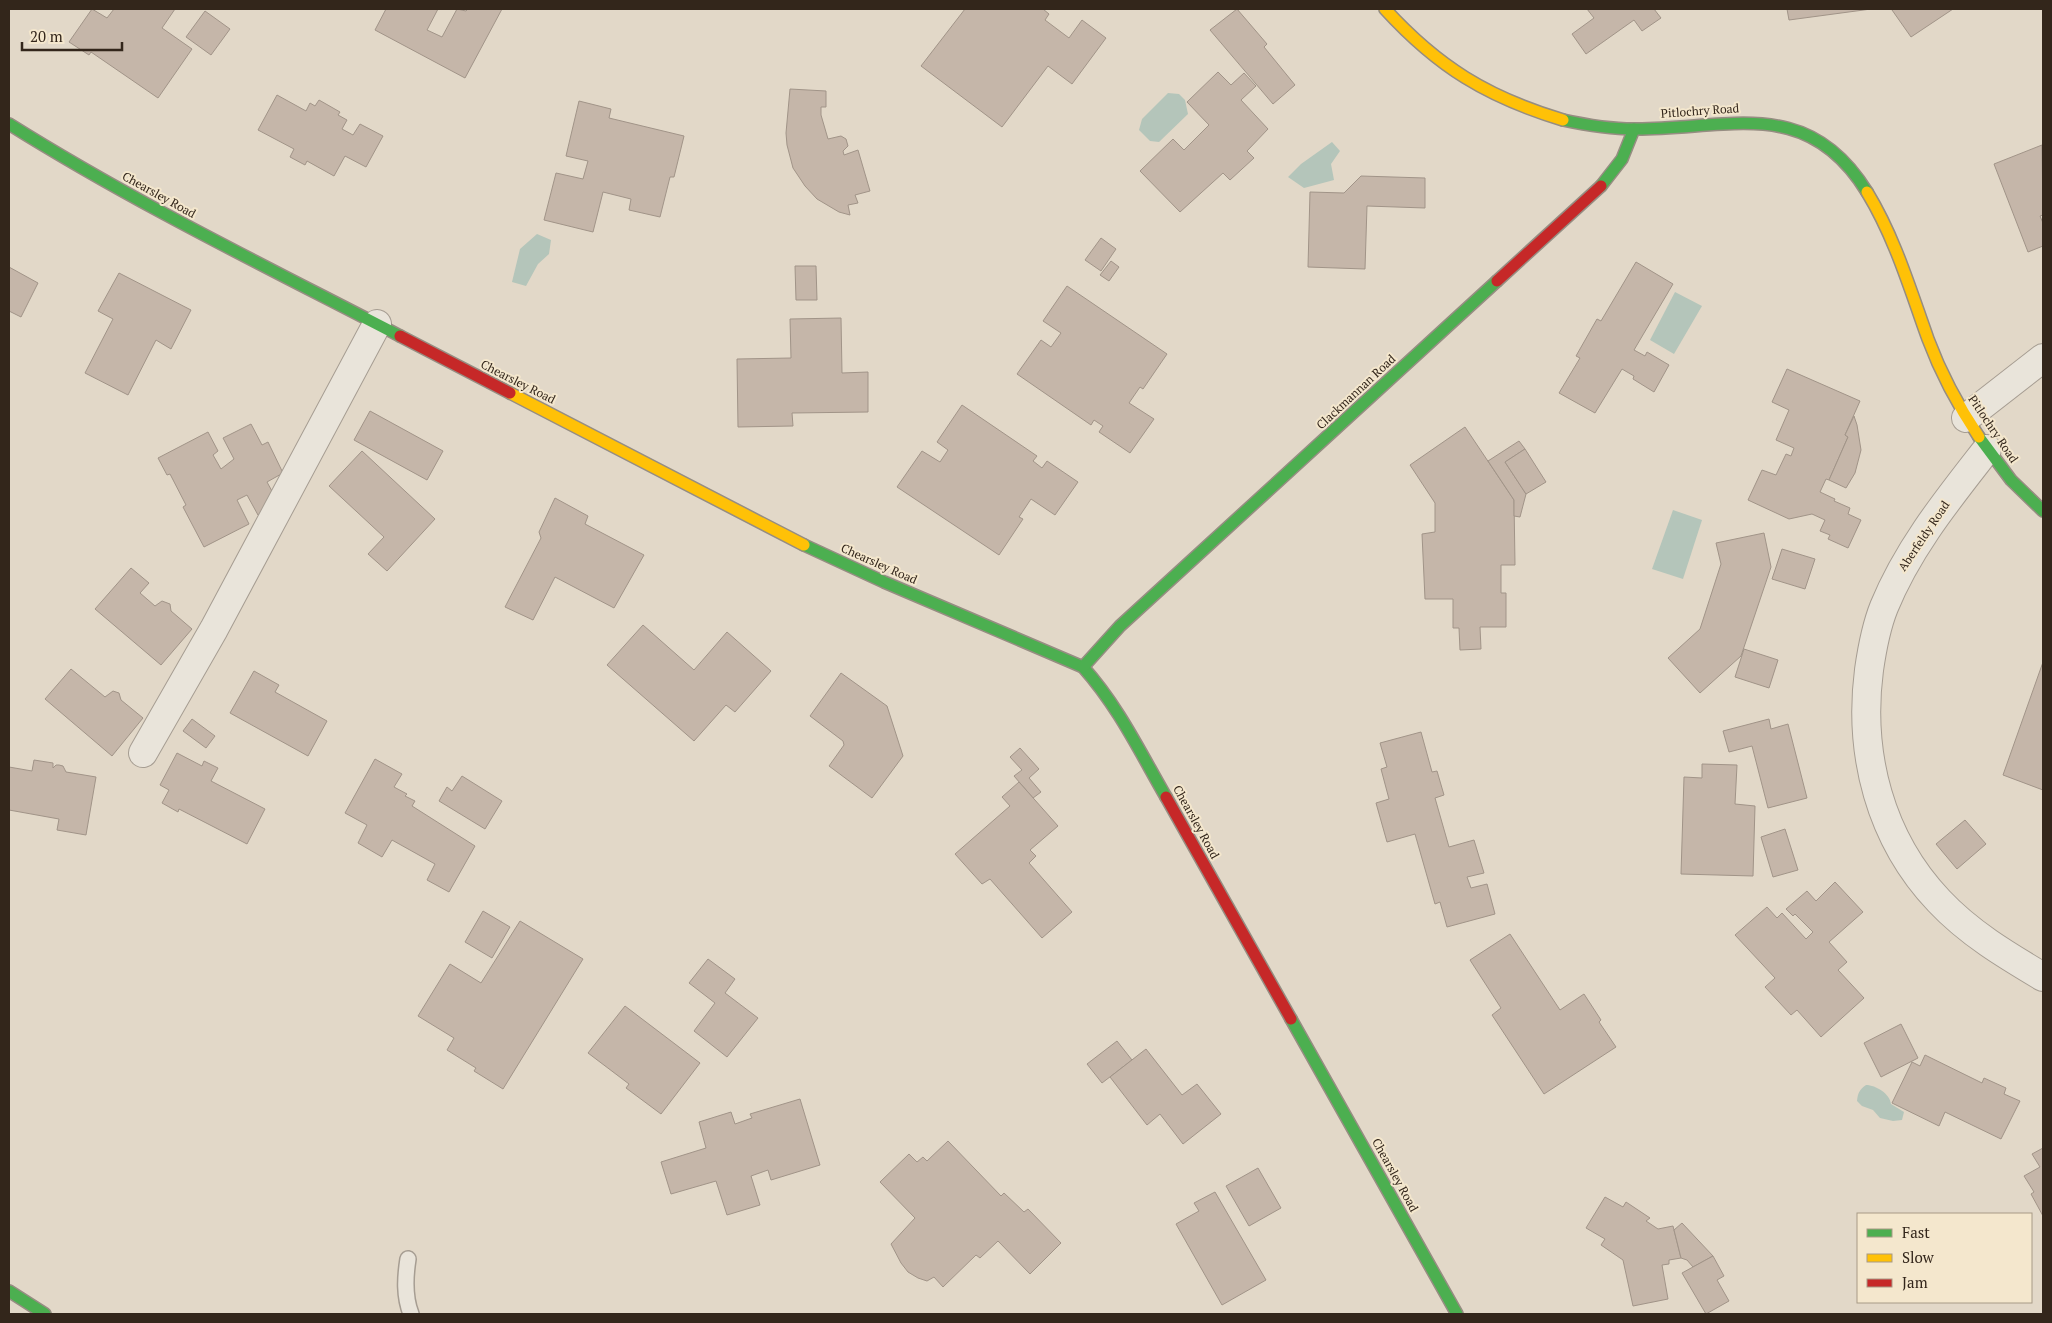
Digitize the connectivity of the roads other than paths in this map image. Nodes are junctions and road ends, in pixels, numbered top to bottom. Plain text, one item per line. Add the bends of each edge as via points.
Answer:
1 (1385, 9) edge
2 (9, 124) edge
3 (1634, 129) junction
4 (377, 324) junction
5 (2043, 358) edge
6 (1966, 418) junction
7 (1987, 449) junction
8 (2043, 511) edge
9 (1083, 667) junction
10 (143, 753) dead end
11 (2043, 976) edge
12 (408, 1259) dead end
13 (9, 1291) edge
14 (45, 1314) edge
15 (411, 1314) edge
16 (1457, 1314) edge

1 - 3 main road, Pitlochry Road via 1416,41 1454,72 1484,90 1553,117
2 - 4 main road, Chearsley Road via 73,164
3 - 6 main road, Pitlochry Road via 1732,121 1772,124 1805,133 1831,148 1858,176 1881,211 1939,365
3 - 9 main road, Clackmannan Road via 1621,164 1602,186 1120,626
4 - 9 main road, Chearsley Road via 800,543
4 - 10 street via 214,629
5 - 6 street
6 - 7 main road, Pitlochry Road
7 - 8 main road, Pitlochry Road via 2013,482
7 - 11 street, Aberfeldy Road via 1917,542 1883,609 1872,650 1866,732 1877,795 1909,865 1964,925 1997,950
9 - 16 main road, Chearsley Road via 1119,714
12 - 15 lane via 405,1279
13 - 14 main road

